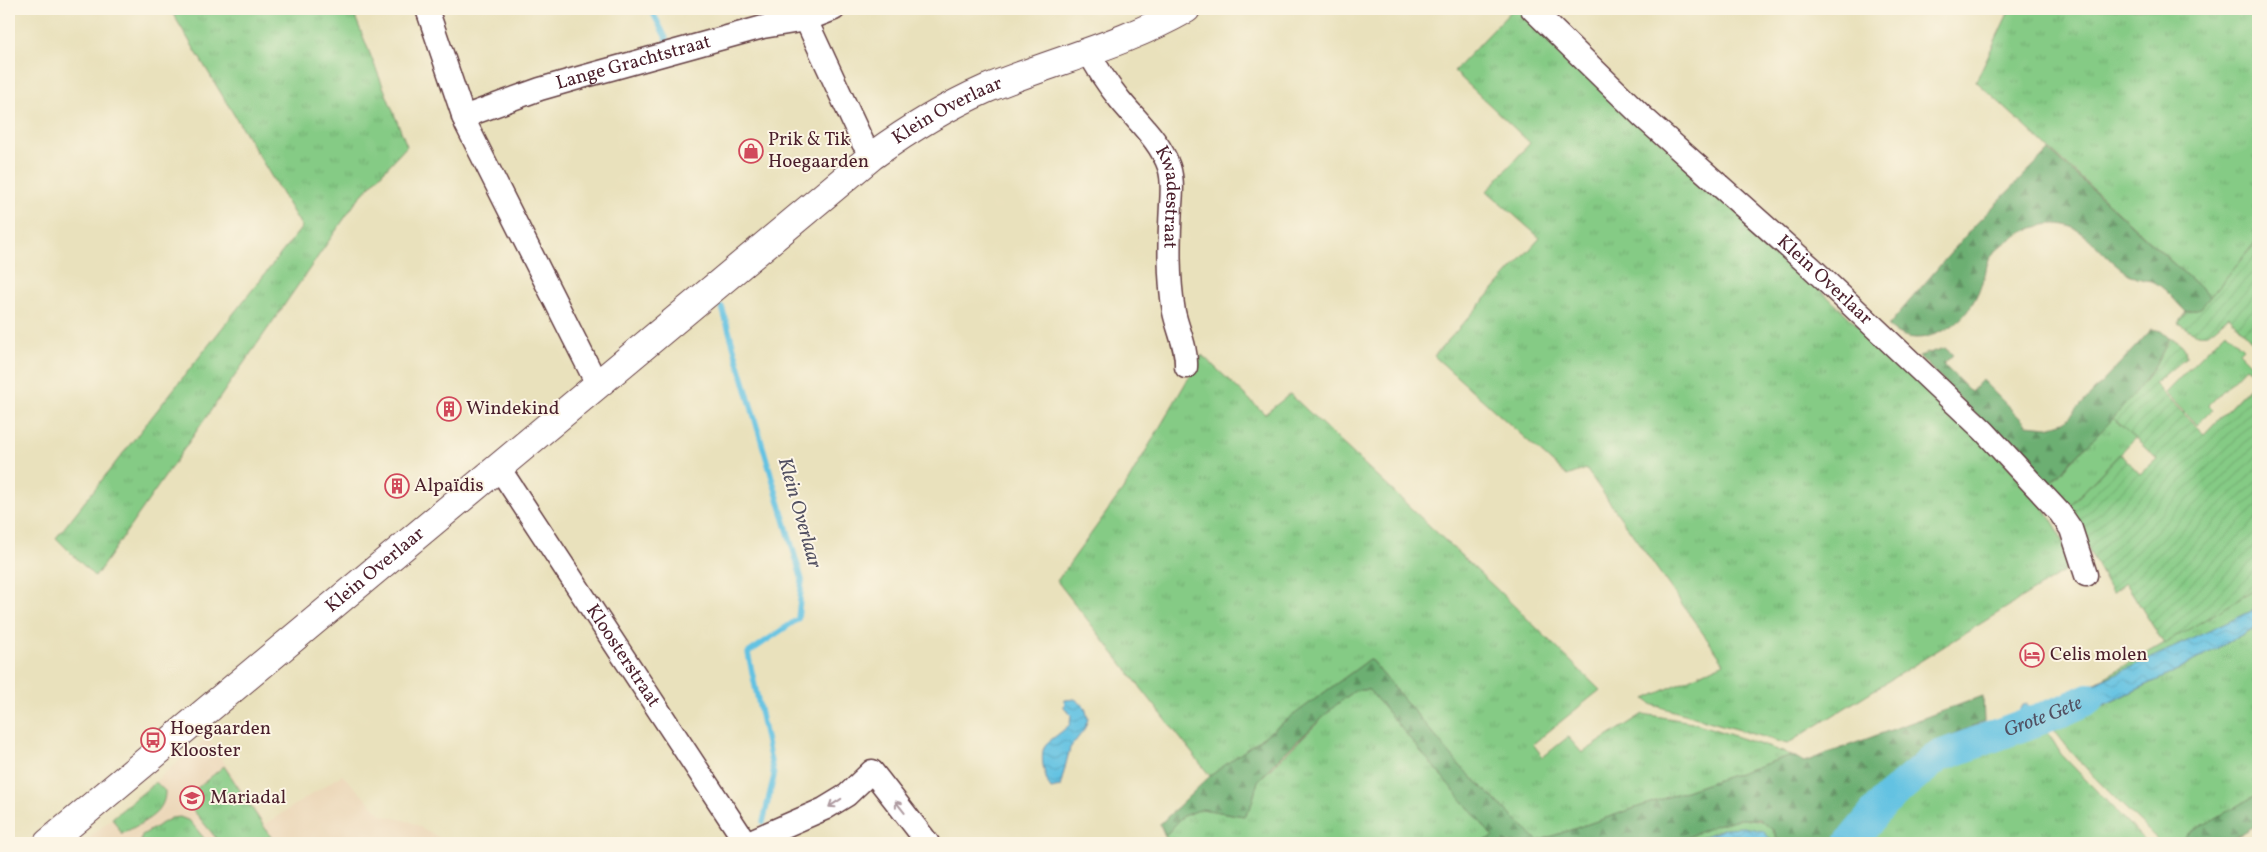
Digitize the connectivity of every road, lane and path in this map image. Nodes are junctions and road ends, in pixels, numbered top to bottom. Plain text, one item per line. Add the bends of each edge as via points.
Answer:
1 (427, 9) edge
2 (834, 9) edge
3 (1186, 9) edge
4 (1532, 9) edge
5 (806, 20) junction
6 (1089, 52) junction
7 (463, 117) junction
8 (872, 156) junction
9 (1186, 367) dead end
10 (597, 384) junction
11 (499, 468) junction
12 (2086, 575) dead end
13 (48, 843) edge
14 (746, 843) edge
15 (928, 843) edge

1 - 7 street
2 - 5 street, Lange Grachtstraat
3 - 6 main road, Klein Overlaar via 1124,40
4 - 12 street, Klein Overlaar via 1643,117 1813,269 1984,431 2060,513 2071,529
5 - 7 street, Lange Grachtstraat via 763,27 582,77
5 - 8 street
6 - 8 main road, Klein Overlaar via 985,90 907,131
6 - 9 street, Kwadestraat via 1097,69 1144,127 1169,168 1172,189 1170,280
7 - 10 street
8 - 10 main road, Klein Overlaar
10 - 11 main road, Klein Overlaar
11 - 13 main road, Klein Overlaar
11 - 14 street, Kloosterstraat
15 -> 14 street via 872,771 847,794 824,809

